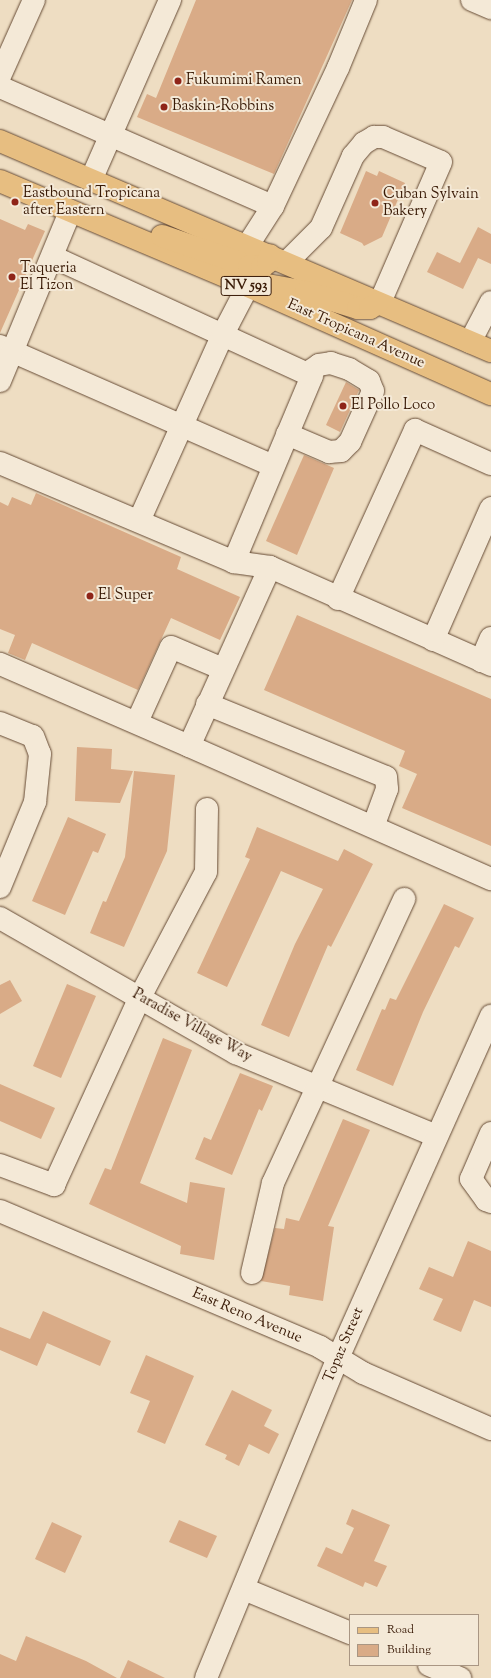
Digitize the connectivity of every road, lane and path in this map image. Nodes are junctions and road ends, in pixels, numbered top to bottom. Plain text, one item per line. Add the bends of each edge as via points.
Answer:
1 (34, 0) edge
2 (170, 0) edge
3 (366, 0) edge
4 (472, 0) edge
5 (491, 8) edge
6 (0, 76) edge
7 (0, 87) edge
8 (110, 135) junction
9 (0, 141) edge
10 (91, 180) junction
11 (0, 181) edge
12 (273, 206) junction
13 (70, 212) junction
14 (95, 220) junction
15 (248, 245) junction
16 (53, 257) junction
17 (278, 258) junction
18 (248, 286) junction
19 (380, 302) junction
20 (491, 302) edge
21 (223, 334) junction
22 (470, 342) junction
23 (6, 349) edge
24 (491, 351) edge
25 (307, 373) junction
26 (0, 381) edge
27 (491, 394) edge
28 (182, 425) junction
29 (287, 434) junction
30 (0, 463) edge
31 (491, 464) edge
32 (273, 466) junction
33 (491, 508) edge
34 (139, 521) junction
35 (234, 562) junction
36 (270, 567) junction
37 (338, 599) junction
38 (491, 638) edge
39 (433, 640) junction
40 (486, 663) edge
41 (0, 664) edge
42 (223, 669) junction
43 (207, 704) junction
44 (137, 722) junction
45 (0, 723) edge
46 (188, 746) junction
47 (207, 809) dead end
48 (372, 826) junction
49 (491, 879) edge
50 (0, 887) edge
51 (404, 899) dead end
52 (0, 918) edge
53 (140, 997) junction
54 (491, 1016) edge
55 (318, 1087) junction
56 (491, 1133) edge
57 (436, 1136) junction
58 (0, 1165) edge
59 (491, 1202) edge
60 (0, 1210) edge
61 (252, 1273) dead end
62 (338, 1358) junction
63 (491, 1428) edge
64 (244, 1589) junction
65 (349, 1633) edge
66 (431, 1666) edge
67 (206, 1678) edge
68 (460, 1678) edge

1 - 6 street
2 - 8 street
3 - 12 street via 338,68
4 - 5 street
7 - 8 street
8 - 10 street
8 - 12 street
9 - 10 main road, NV 593
10 - 15 main road, NV 593
11 - 13 main road, East Tropicana Avenue / NV 593
12 - 15 street
13 - 14 main road, East Tropicana Avenue / NV 593
13 - 16 street
14 - 17 main road via 161,236 249,266 262,267
14 - 18 main road, East Tropicana Avenue / NV 593
15 - 17 main road, NV 593
16 - 21 street
16 - 23 street
17 - 19 main road, NV 593
17 - 19 street via 321,228 353,156 364,143 374,137 383,137 441,162
18 - 19 main road via 276,285 358,308 370,308
18 - 21 street
18 - 27 main road, East Tropicana Avenue / NV 593
19 - 22 main road, NV 593
20 - 22 street
21 - 25 street
21 - 28 street
22 - 24 main road, NV 593
23 - 26 street
23 - 28 street
25 - 29 street via 312,376
25 - 29 street via 319,364 330,363 349,369 369,381 373,391 350,442 341,451 329,452
28 - 32 street
28 - 34 street
29 - 32 street
30 - 34 street
31 - 37 street via 415,430
32 - 35 street
33 - 39 street
34 - 35 street
35 - 36 street
36 - 37 street
36 - 42 street
37 - 39 street
38 - 40 street
39 - 40 street
41 - 44 street
42 - 43 street
42 - 44 street via 171,647
43 - 46 street
43 - 48 street via 386,777 387,789
44 - 46 street
45 - 50 street via 32,736 40,754 35,802
46 - 48 street
47 - 53 street via 206,872
48 - 49 street
51 - 55 street
52 - 53 street, Paradise Village Way
53 - 55 street, Paradise Village Way via 236,1052
53 - 58 street via 54,1185
54 - 57 street, Topaz Street
55 - 57 street, Paradise Village Way
55 - 61 street via 273,1183
56 - 59 street via 471,1179 486,1200
57 - 62 street, Topaz Street
60 - 62 street, East Reno Avenue via 320,1347
62 - 63 street, East Reno Avenue via 363,1373
62 - 64 street, Topaz Street
64 - 65 street
64 - 67 street, Topaz Street
66 - 68 street

